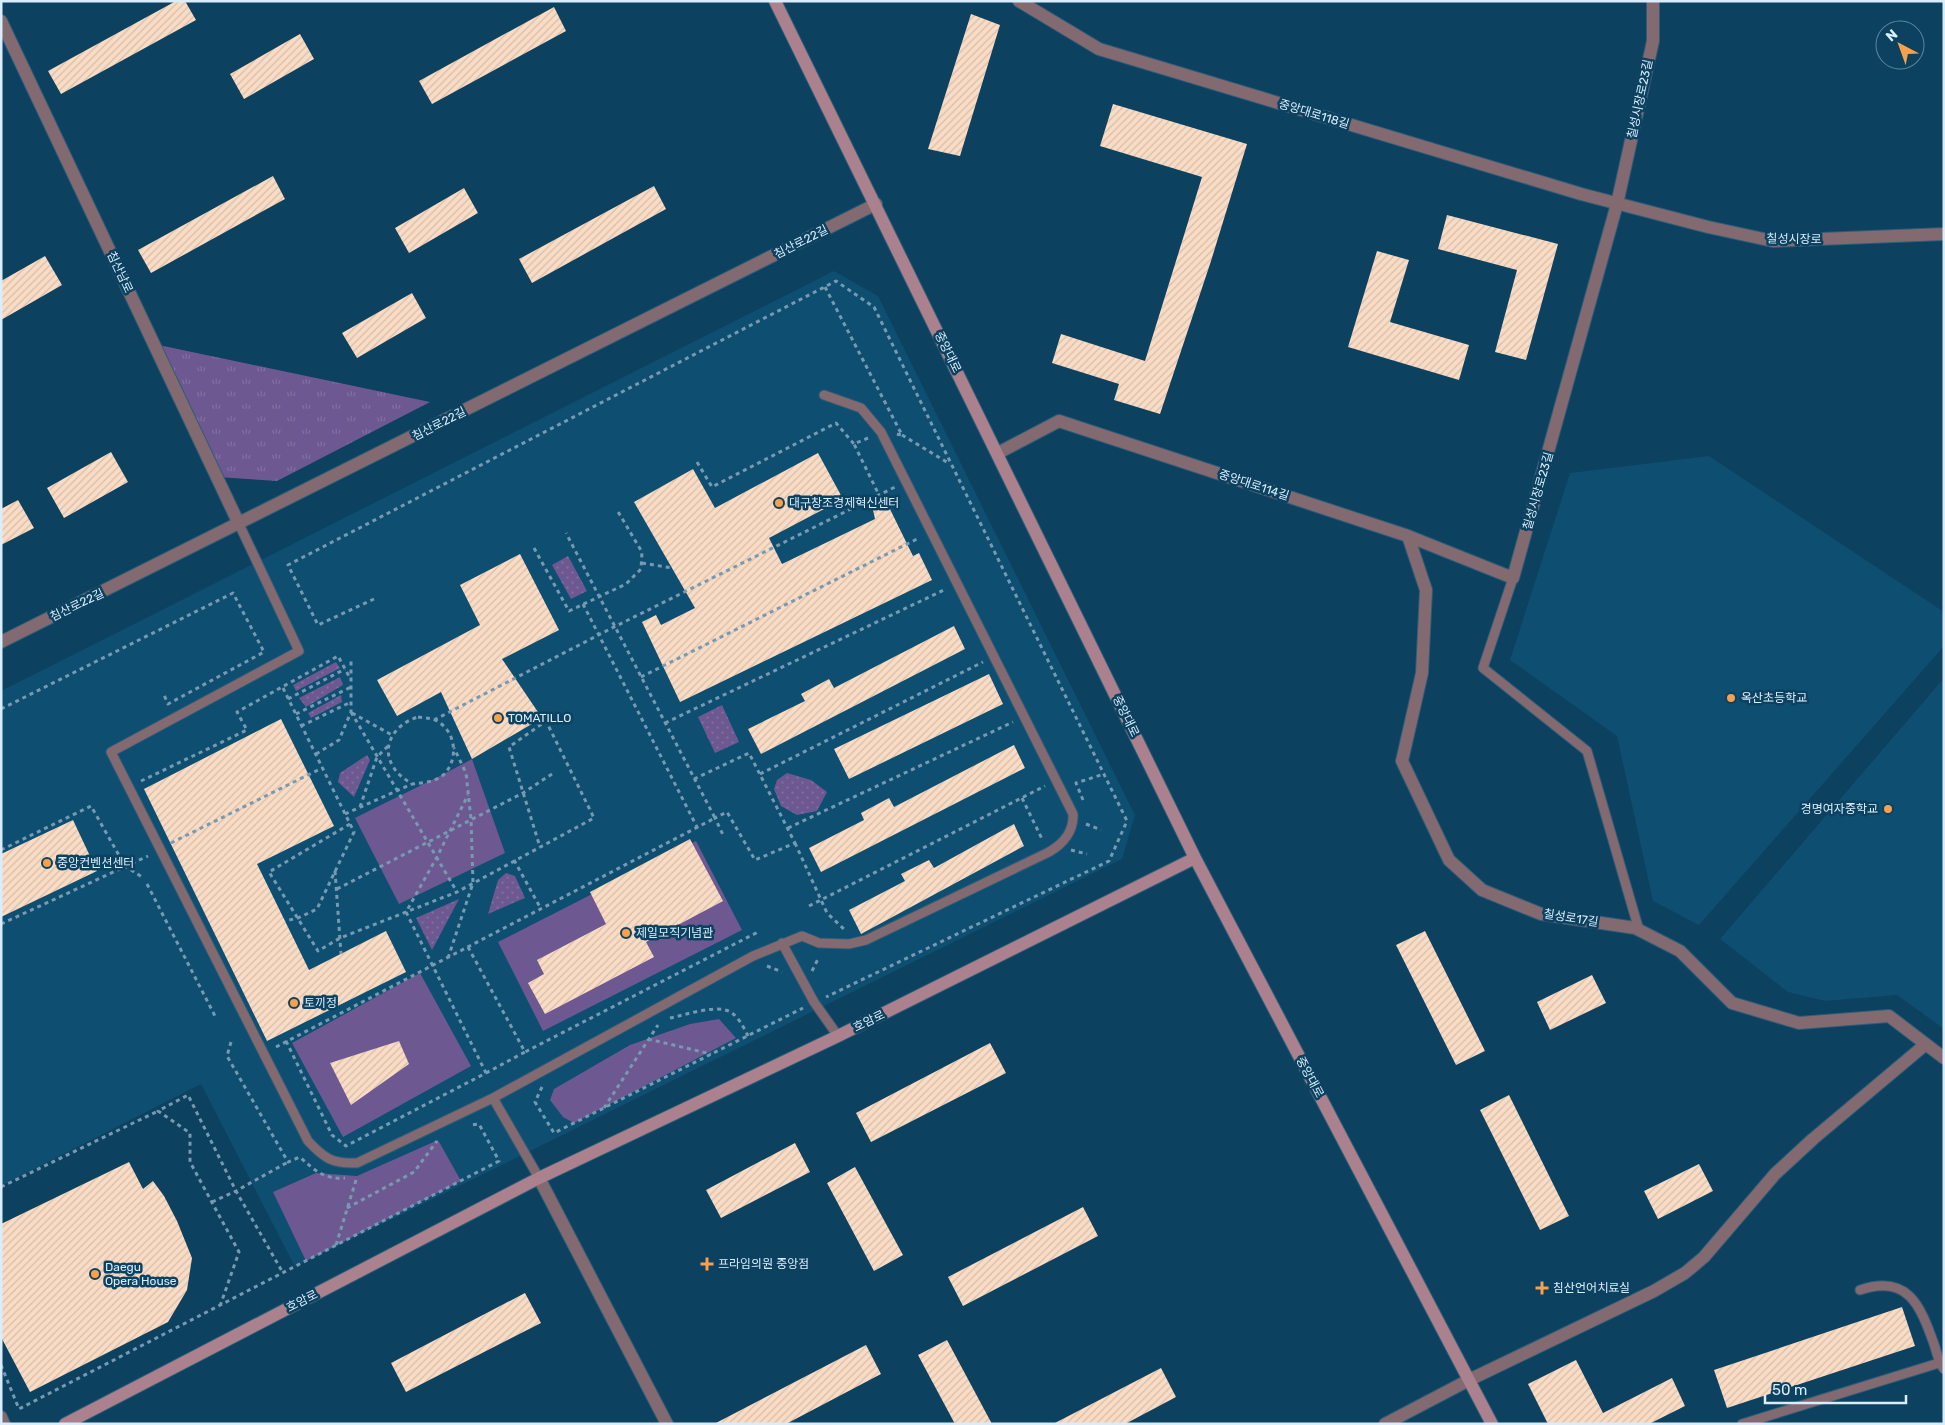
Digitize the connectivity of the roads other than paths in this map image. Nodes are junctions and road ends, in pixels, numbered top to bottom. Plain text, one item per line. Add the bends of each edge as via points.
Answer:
1 (775, 1) edge
2 (1019, 1) edge
3 (1653, 1) edge
4 (1, 21) edge
5 (876, 204) junction
6 (1618, 204) junction
7 (1944, 234) edge
8 (824, 394) dead end
9 (998, 453) junction
10 (239, 524) junction
11 (1408, 536) junction
12 (1513, 578) junction
13 (1, 642) edge
14 (1196, 858) junction
15 (1640, 930) junction
16 (782, 943) junction
17 (838, 1036) junction
18 (1926, 1044) junction
19 (1944, 1058) edge
20 (493, 1098) junction
21 (540, 1178) junction
22 (1860, 1290) dead end
23 (1942, 1366) edge
24 (1469, 1380) junction
25 (1, 1417) edge
26 (4, 1424) edge
27 (66, 1424) edge
28 (667, 1424) edge
29 (1385, 1424) edge
30 (1492, 1424) edge
31 (1742, 1424) edge

1 - 5 main road, 중앙대로
2 - 6 street, 중앙대로118길 via 1099,49
3 - 6 street, 칠성시장로23길 via 1653,41
4 - 10 street, 침산남로
5 - 9 main road, 중앙대로
5 - 10 street, 침산로22길
6 - 7 street, 칠성시장로 via 1773,241
6 - 12 street, 칠성시장로23길
8 - 16 lane via 860,408 882,432 1074,823 1062,845 866,940 849,944 819,943 802,936
9 - 11 street, 중앙대로114길 via 1059,421
9 - 14 main road, 중앙대로
10 - 13 street, 침산로22길
10 - 20 lane via 299,651 111,752 308,1141 323,1157 342,1164 357,1163
11 - 12 street, 중앙대로114길
11 - 15 street, 칠성로17길 via 1426,590 1422,673 1402,761 1449,860 1482,890 1541,914
12 - 15 lane, 칠성시장로23길 via 1483,668 1587,751
14 - 17 main road, 호암로
14 - 24 main road, 중앙대로
15 - 18 street, 칠성로17길 via 1680,951 1732,1004 1799,1023 1889,1016
16 - 17 lane via 814,1002
16 - 20 lane
17 - 21 main road, 호암로
18 - 19 street, 칠성로17길
18 - 24 street via 1775,1174 1704,1256 1685,1273
20 - 21 lane
21 - 27 main road, 호암로
21 - 28 street
22 - 23 lane via 1888,1284 1911,1297
23 - 31 lane
24 - 29 street
24 - 30 main road, 중앙대로
25 - 26 street

